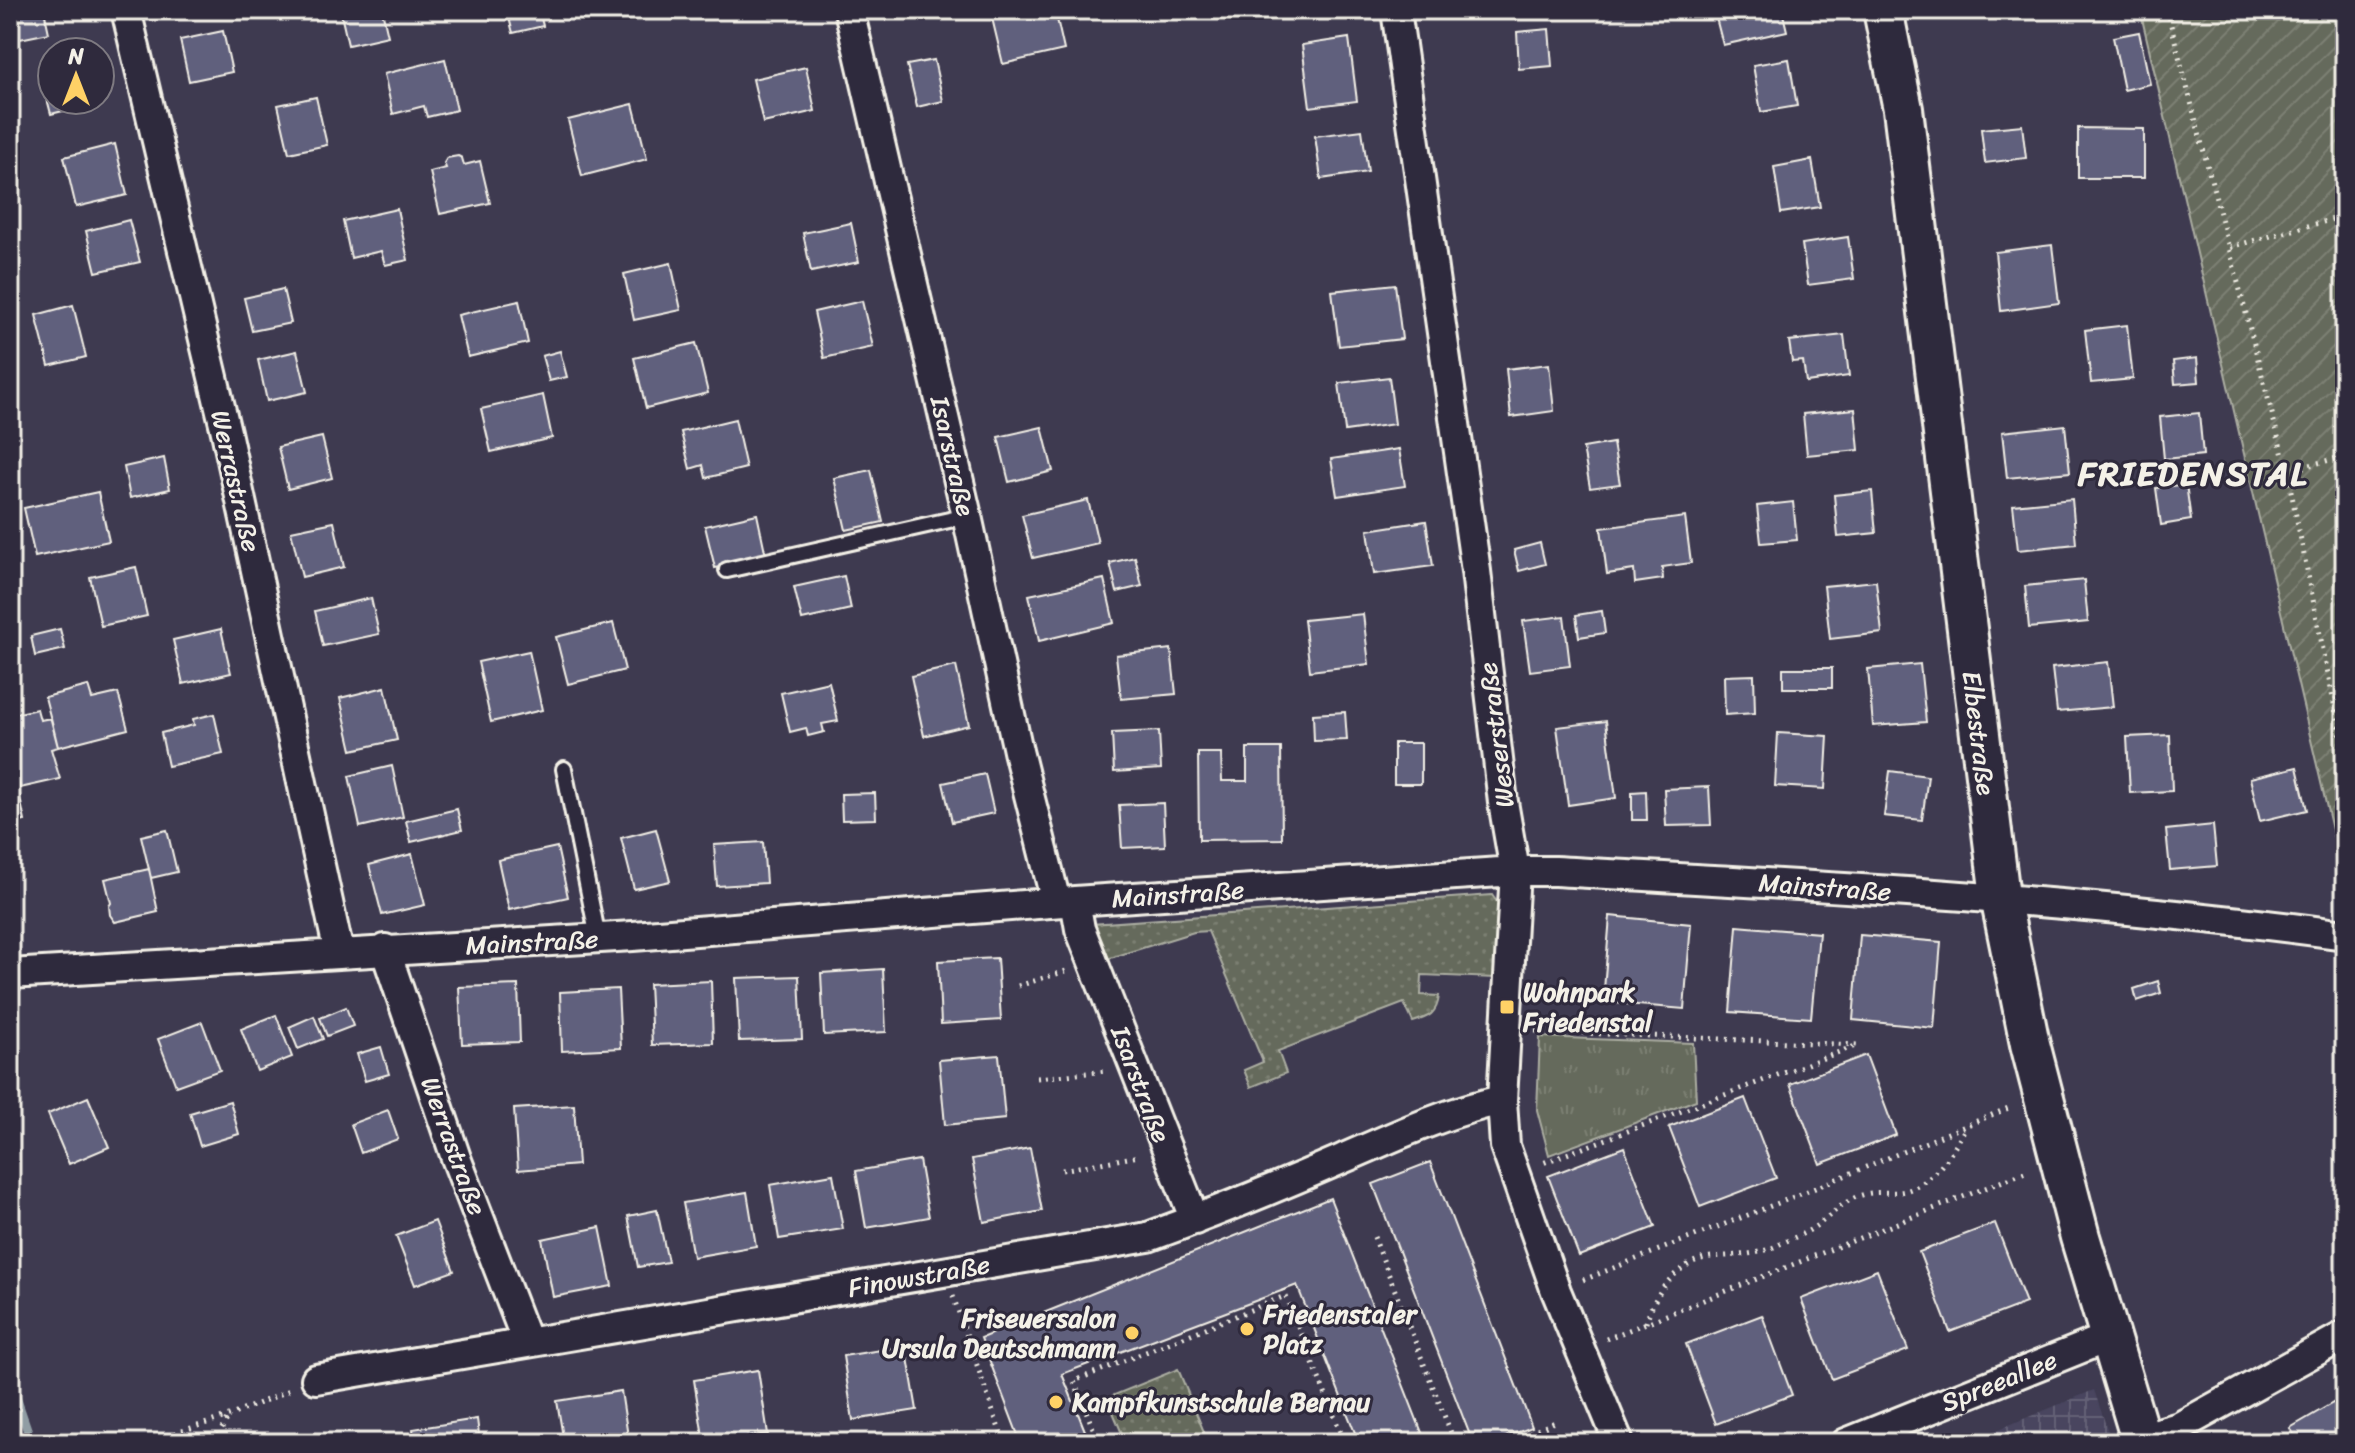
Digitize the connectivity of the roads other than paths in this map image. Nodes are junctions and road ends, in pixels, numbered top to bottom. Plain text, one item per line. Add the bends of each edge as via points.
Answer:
1 (126, 10) edge
2 (849, 10) edge
3 (1396, 10) edge
4 (1883, 10) edge
5 (967, 516) junction
6 (727, 570) dead end
7 (564, 769) dead end
8 (1515, 871) junction
9 (2000, 897) junction
10 (1065, 902) junction
11 (2345, 935) edge
12 (598, 938) junction
13 (385, 949) junction
14 (339, 953) junction
15 (10, 974) edge
16 (1502, 1100) junction
17 (1195, 1220) junction
18 (2345, 1335) edge
19 (2109, 1337) junction
20 (527, 1342) junction
21 (316, 1379) road end
22 (2141, 1440) edge
23 (1619, 1443) edge
24 (1846, 1443) edge

1 - 14 street, Werrastraße via 226,432
2 - 5 street, Isarstraße
3 - 8 street, Weserstraße
4 - 9 street, Elbestraße via 1903,109
5 - 6 lane
5 - 10 street, Isarstraße via 1018,751
7 - 12 lane
8 - 9 street, Mainstraße
8 - 10 street, Mainstraße
8 - 16 street, Weserstraße
9 - 11 street, Mainstraße
9 - 19 street, Elbestraße via 2030,1044
10 - 12 street, Mainstraße
10 - 17 street, Isarstraße
12 - 13 street, Mainstraße
13 - 14 street, Mainstraße
13 - 20 street, Werrastraße via 456,1158
14 - 15 street, Mainstraße
16 - 17 street, Finowstraße via 1435,1119
16 - 23 street, Weserstraße via 1505,1146 1514,1174
17 - 20 street, Finowstraße via 1148,1237
18 - 22 street via 2179,1427
19 - 22 street, Elbestraße
19 - 24 street, Spreeallee
20 - 21 street, Finowstraße

